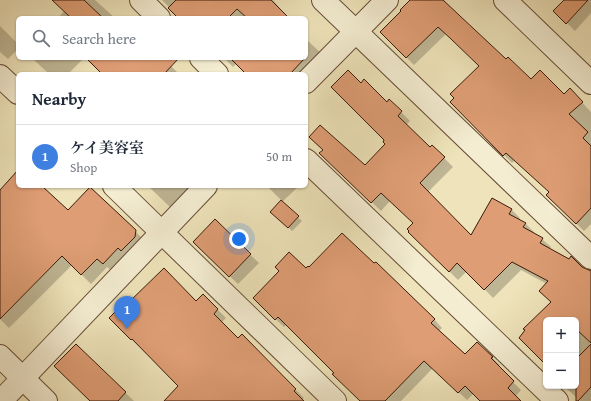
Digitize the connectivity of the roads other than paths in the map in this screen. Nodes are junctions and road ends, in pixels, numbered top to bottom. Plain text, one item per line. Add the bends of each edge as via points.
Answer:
1 (141, 0) edge
2 (322, 0) edge
3 (386, 0) edge
4 (505, 0) edge
5 (157, 16) edge
6 (355, 32) junction
7 (203, 60) edge
8 (215, 72) edge
9 (0, 76) edge
10 (308, 80) edge
11 (591, 83) edge
12 (16, 91) edge
13 (308, 162) edge
14 (116, 188) edge
15 (204, 188) edge
16 (162, 232) junction
17 (591, 258) edge
18 (0, 356) edge
19 (23, 378) junction
20 (1, 401) edge
21 (46, 401) edge
22 (335, 401) edge
23 (557, 401) edge

1 - 5 street
2 - 6 street
3 - 6 street
4 - 11 street
6 - 10 street
6 - 17 street
7 - 8 street
9 - 12 street
13 - 23 street
14 - 16 street
15 - 16 street
16 - 19 street
16 - 22 street
18 - 19 street
19 - 20 street
19 - 21 street

